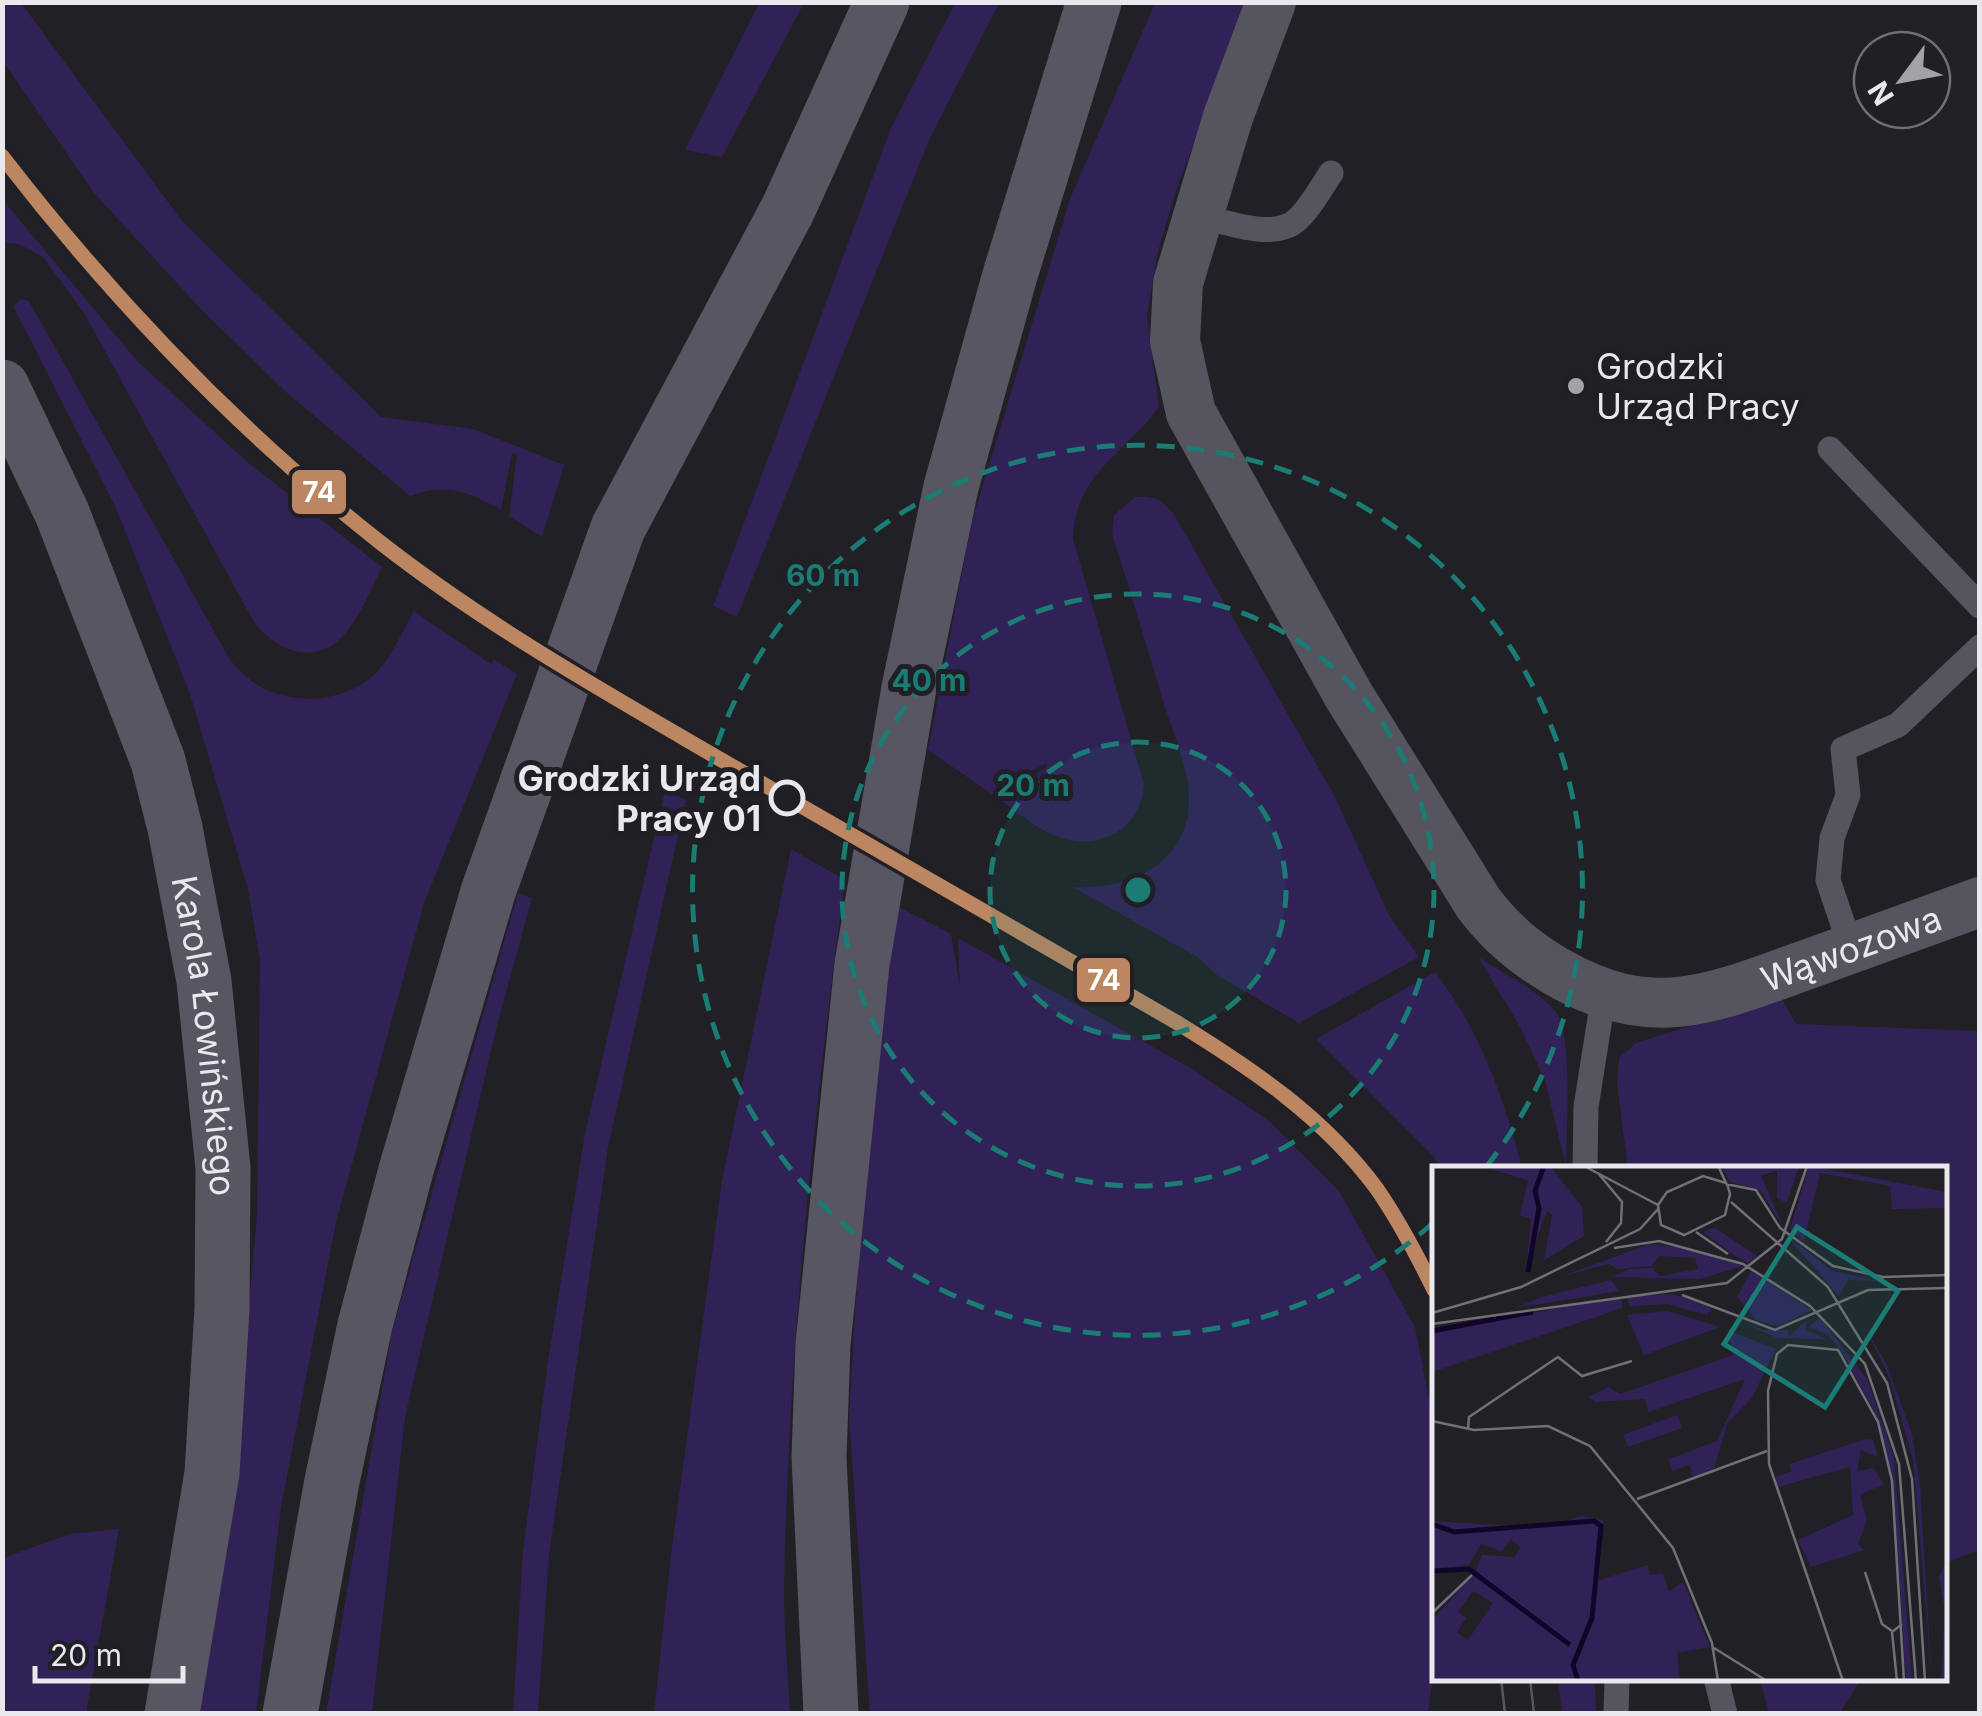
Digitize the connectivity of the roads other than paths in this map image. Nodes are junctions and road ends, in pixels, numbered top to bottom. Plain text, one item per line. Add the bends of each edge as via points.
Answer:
1 (882, 2) edge
2 (1094, 2) edge
3 (1271, 2) edge
4 (1331, 173) dead end
5 (1196, 215) junction
6 (2, 387) edge
7 (1830, 450) dead end
8 (1980, 606) edge
9 (1980, 646) edge
10 (1980, 902) edge
11 (1852, 948) junction
12 (1604, 994) junction
13 (1585, 1166) edge
14 (1617, 1681) edge
15 (1717, 1681) edge
16 (172, 1714) edge
17 (290, 1714) edge
18 (832, 1714) edge
19 (1616, 1714) edge
20 (1726, 1714) edge

1 - 17 main road via 788,208 618,528 488,892 365,1325
2 - 18 main road via 951,488 908,688 862,964 831,1242 819,1457
3 - 5 street, Wąwozowa
4 - 5 lane via 1290,224 1256,229
5 - 12 street, Wąwozowa via 1174,322 1192,413 1348,696 1479,904 1526,953
6 - 16 main road, Karola Łowińskiego via 62,513 158,761 204,981 222,1168 222,1308 212,1474
7 - 8 lane
9 - 11 lane via 1898,725 1843,749 1848,795 1832,838 1828,880
10 - 11 street, Wąwozowa
11 - 12 street, Wąwozowa via 1724,994 1652,1004
12 - 13 lane via 1586,1108
14 - 19 lane
15 - 20 lane

